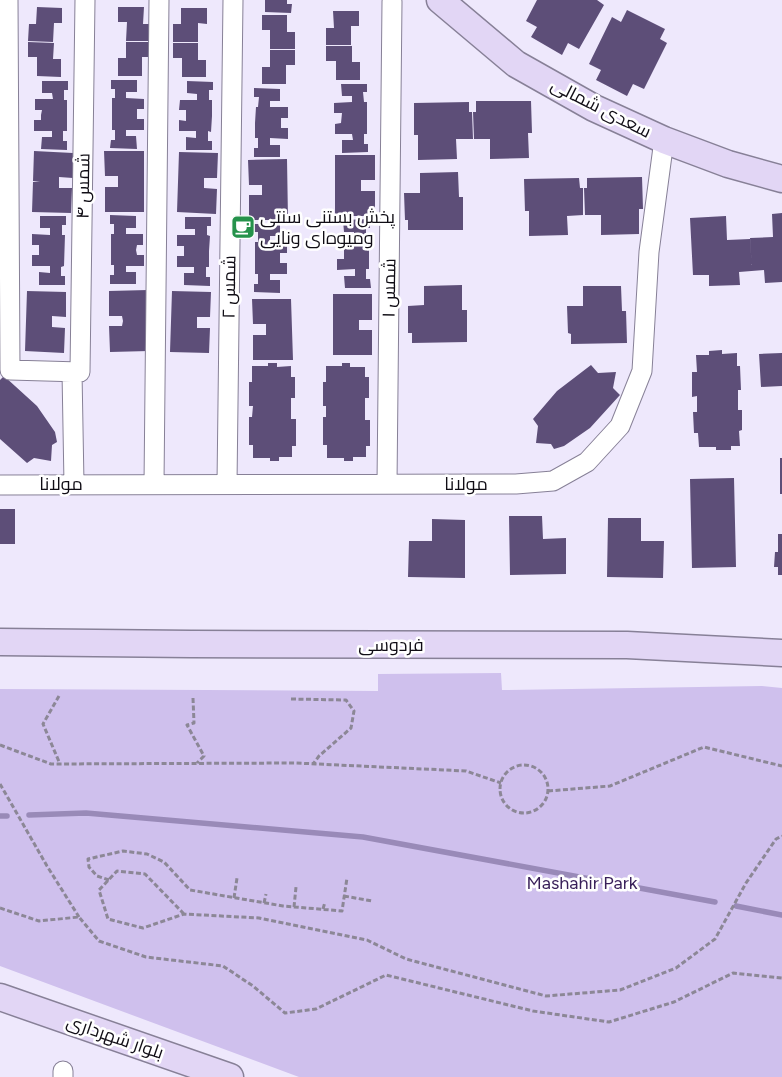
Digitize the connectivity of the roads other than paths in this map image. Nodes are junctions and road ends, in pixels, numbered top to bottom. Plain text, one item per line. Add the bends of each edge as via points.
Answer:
1 (8, 0) edge
2 (85, 0) edge
3 (159, 0) edge
4 (233, 0) edge
5 (440, 0) edge
6 (392, 2) dead end
7 (664, 140) junction
8 (782, 178) edge
9 (76, 372) junction
10 (74, 484) junction
11 (154, 484) junction
12 (227, 484) junction
13 (387, 484) junction
14 (0, 485) edge
15 (0, 642) edge
16 (782, 653) edge
17 (0, 997) edge
18 (230, 1077) edge

1 - 9 street via 10,370
2 - 9 street, شمس ۴
3 - 11 street
4 - 12 street, شمس ۲
5 - 7 main road, سعدی شمالی via 516,64 594,108
6 - 13 street, شمس ۱
7 - 8 main road, سعدی شمالی via 728,164
7 - 13 street, مولانا via 649,252 642,371 620,426 588,462 553,481
9 - 10 street, شمس ۴
10 - 11 street, مولانا
10 - 14 street, مولانا
11 - 12 street, مولانا
12 - 13 street, مولانا
15 - 16 main road, فردوسی via 627,645
17 - 18 main road, بلوار شهرداری

